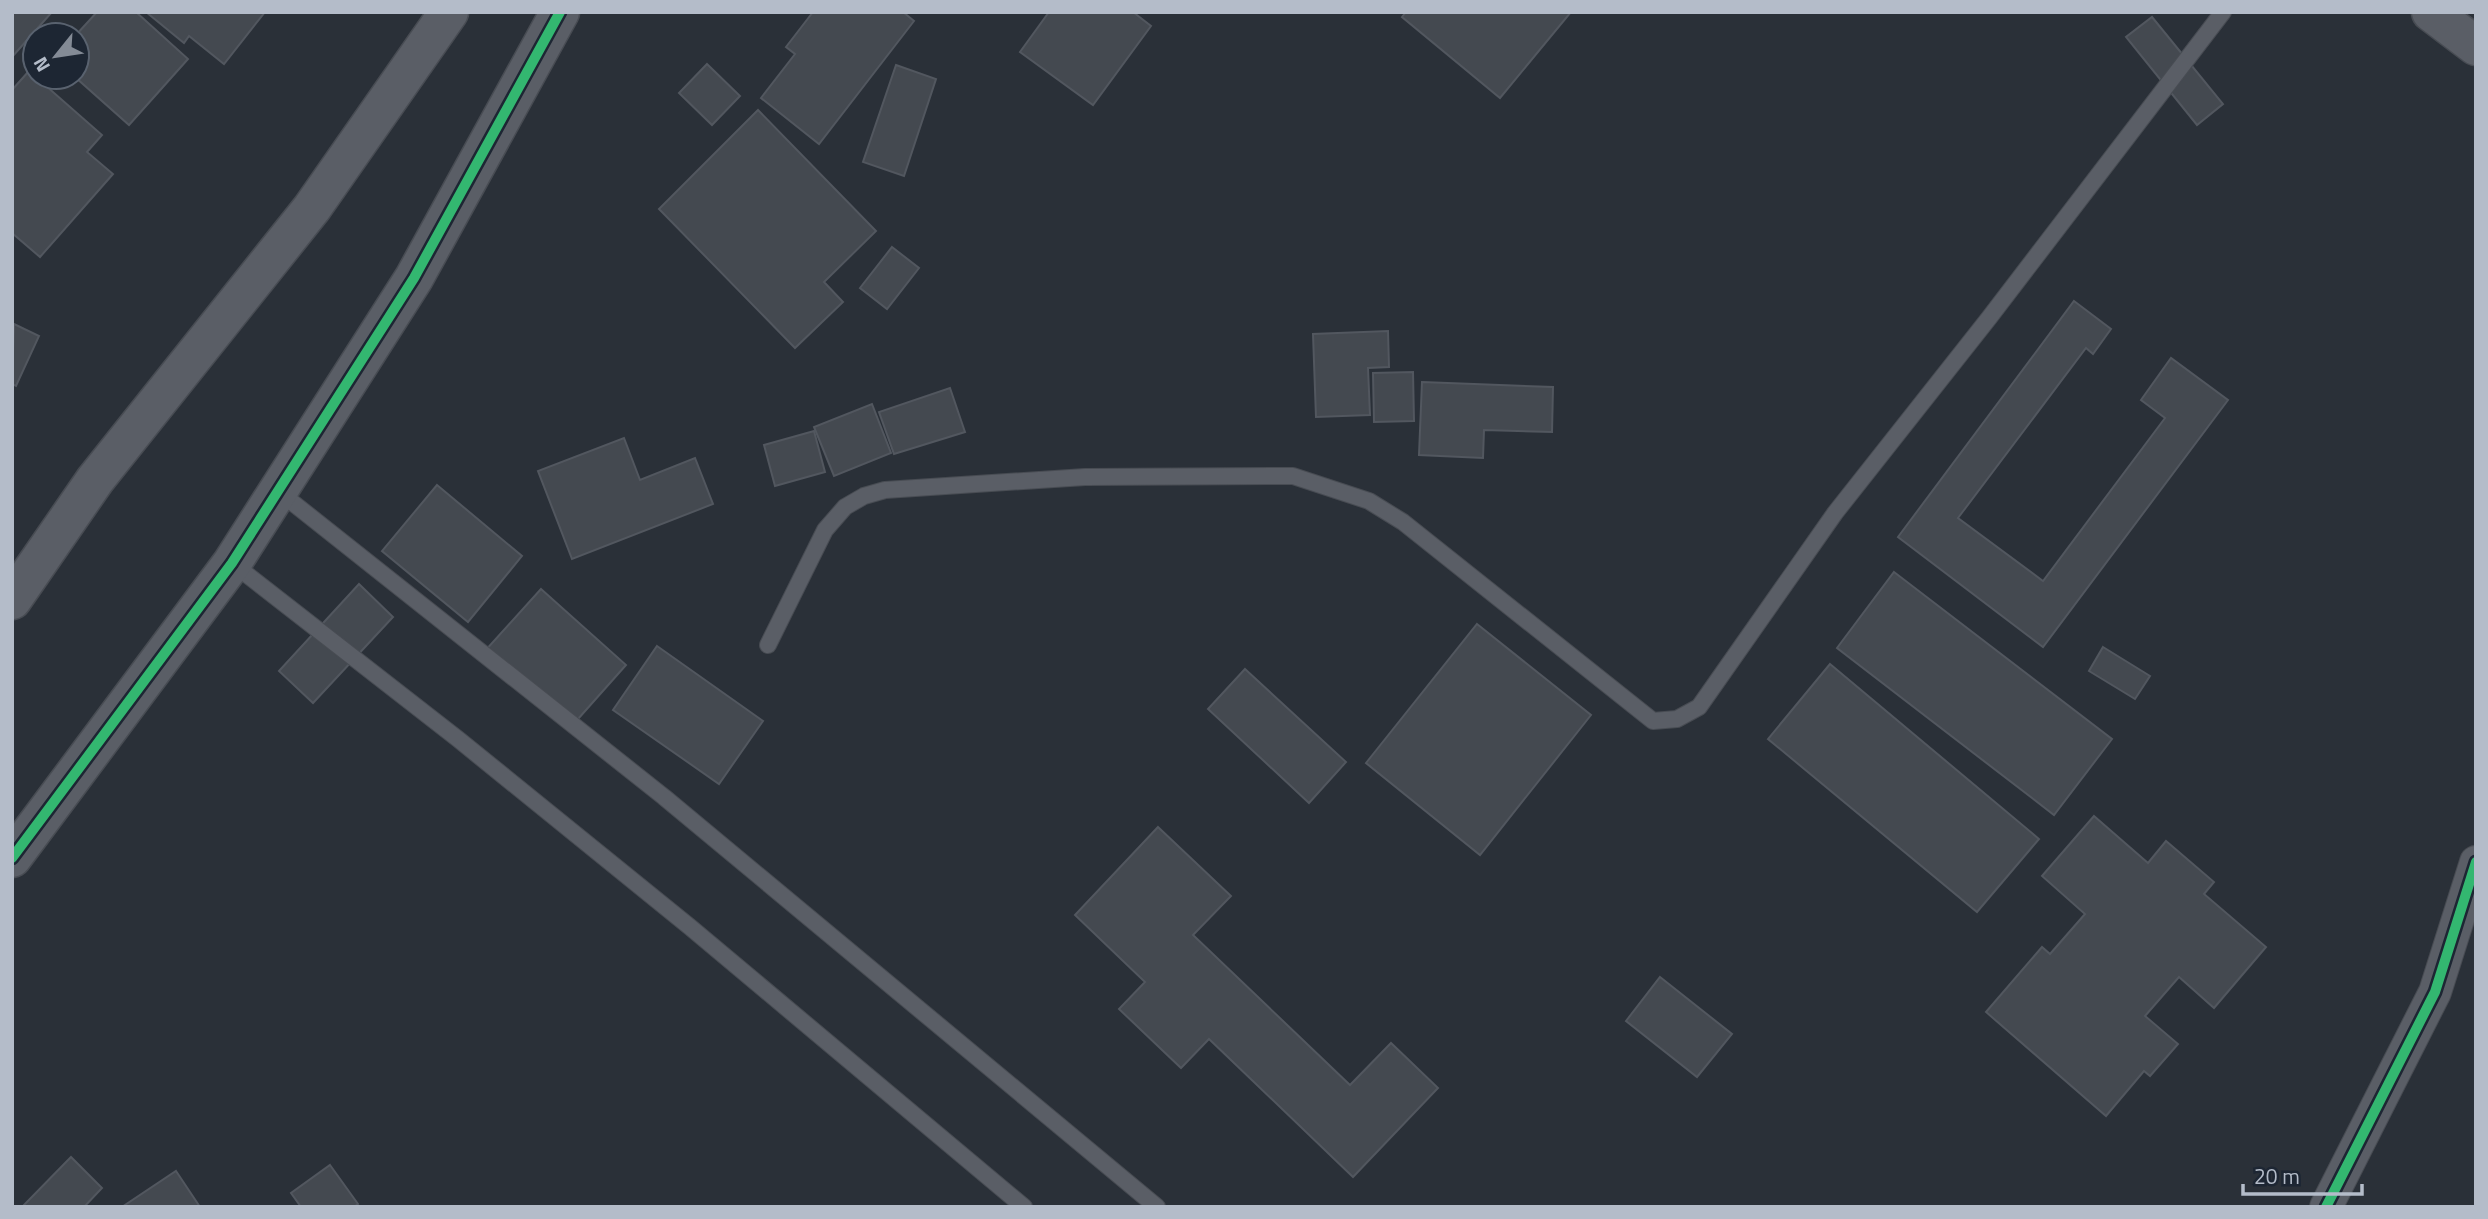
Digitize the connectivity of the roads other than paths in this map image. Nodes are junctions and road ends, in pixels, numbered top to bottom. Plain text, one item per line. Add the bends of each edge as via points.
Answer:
1 (449, 12) edge
2 (560, 12) edge
3 (2224, 12) edge
4 (2431, 12) edge
5 (2476, 46) edge
6 (278, 491) junction
7 (232, 563) junction
8 (12, 600) edge
9 (768, 645) dead end
10 (12, 858) edge
11 (2476, 862) edge
12 (1024, 1207) edge
13 (1157, 1207) edge
14 (2326, 1207) edge

1 - 8 street via 312,208 95,480
2 - 6 street via 414,278
3 - 9 lane via 1835,513 1699,707 1677,719 1653,721 1392,515 1369,501 1293,476 1085,477 884,490 864,496 845,507 825,530
4 - 5 street
6 - 7 street
6 - 13 lane via 664,797
7 - 10 street
7 - 12 lane via 500,773
11 - 14 street via 2435,992

